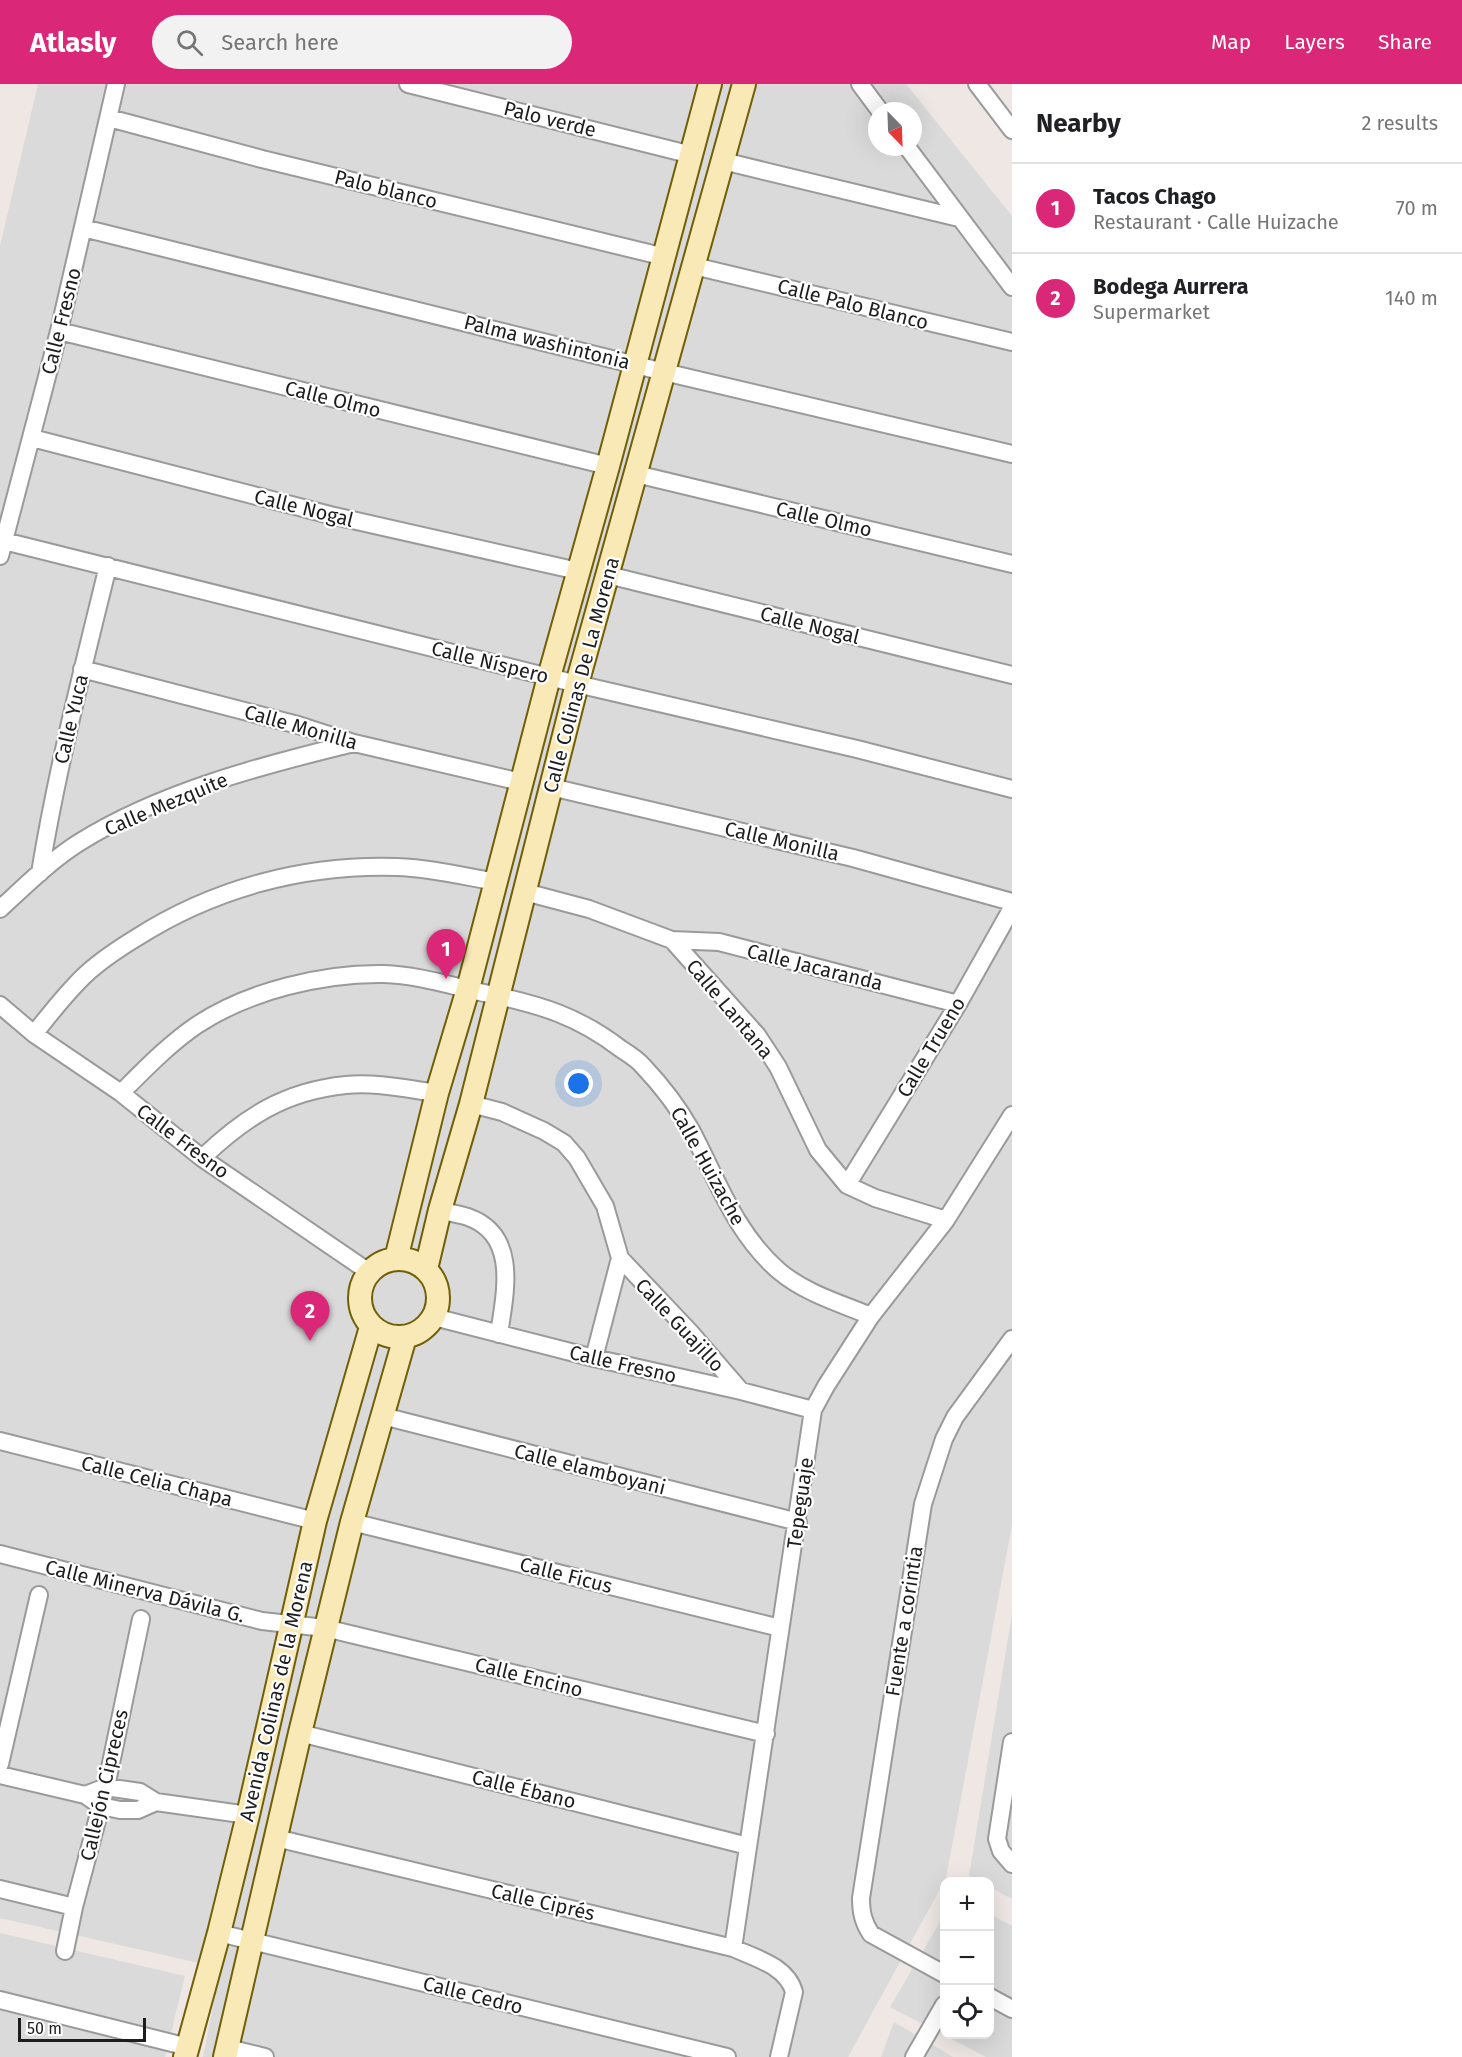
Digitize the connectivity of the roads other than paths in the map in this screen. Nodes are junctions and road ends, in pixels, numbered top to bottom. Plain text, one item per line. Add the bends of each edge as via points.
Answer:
1 (116, 84) edge
2 (408, 84) edge
3 (710, 84) edge
4 (744, 84) edge
5 (860, 84) edge
6 (977, 84) edge
7 (873, 102) edge
8 (108, 118) junction
9 (1012, 130) edge
10 (692, 155) junction
11 (914, 156) edge
12 (723, 161) junction
13 (959, 218) junction
14 (83, 228) junction
15 (664, 257) junction
16 (694, 266) junction
17 (1012, 287) edge
18 (59, 331) junction
19 (1012, 342) edge
20 (636, 364) junction
21 (664, 372) junction
22 (32, 438) junction
23 (1012, 454) edge
24 (608, 466) junction
25 (636, 474) junction
26 (2, 549) edge
27 (1012, 564) edge
28 (108, 566) junction
29 (578, 571) junction
30 (608, 575) junction
31 (82, 669) junction
32 (1012, 675) edge
33 (549, 677) junction
34 (577, 684) junction
35 (354, 743) junction
36 (521, 782) junction
37 (551, 787) junction
38 (1012, 789) edge
39 (40, 873) junction
40 (496, 882) junction
41 (525, 892) junction
42 (1012, 902) edge
43 (1012, 908) edge
44 (0, 909) edge
45 (672, 940) junction
46 (468, 989) junction
47 (497, 996) junction
48 (958, 1004) junction
49 (0, 1005) edge
50 (33, 1034) junction
51 (121, 1093) junction
52 (437, 1093) junction
53 (471, 1104) junction
54 (1012, 1115) edge
55 (202, 1158) junction
56 (847, 1185) junction
57 (440, 1210) junction
58 (946, 1220) junction
59 (620, 1258) junction
60 (396, 1259) junction
61 (426, 1269) junction
62 (369, 1272) junction
63 (871, 1316) junction
64 (434, 1317) junction
65 (371, 1327) junction
66 (499, 1334) junction
67 (405, 1337) junction
68 (1012, 1339) edge
69 (594, 1358) junction
70 (741, 1391) junction
71 (813, 1410) junction
72 (383, 1416) junction
73 (0, 1442) edge
74 (315, 1521) junction
75 (352, 1522) junction
76 (798, 1522) junction
77 (0, 1554) edge
78 (39, 1594) dead end
79 (141, 1619) dead end
80 (292, 1624) junction
81 (325, 1628) junction
82 (780, 1628) junction
83 (300, 1733) junction
84 (766, 1734) junction
85 (1012, 1742) edge
86 (0, 1764) edge
87 (0, 1775) edge
88 (106, 1786) junction
89 (85, 1795) junction
90 (156, 1802) junction
91 (101, 1806) junction
92 (248, 1815) junction
93 (276, 1838) junction
94 (748, 1846) junction
95 (1011, 1863) edge
96 (0, 1889) edge
97 (74, 1907) junction
98 (219, 1933) junction
99 (252, 1941) junction
100 (733, 1948) junction
101 (65, 1952) dead end
102 (940, 1971) edge
103 (994, 1999) edge
104 (0, 2000) edge
105 (1012, 2009) edge
106 (940, 2014) edge
107 (187, 2052) edge
108 (226, 2053) edge
109 (265, 2057) edge
110 (727, 2057) edge
111 (779, 2057) edge
112 (914, 2057) edge

1 - 8 street, Calle Fresno
2 - 10 street, Palo verde
3 - 10 street, Calle Colinas De La Morena
4 - 12 street, Calle Colinas De La Morena
5 - 7 street
6 - 9 street
8 - 14 street, Calle Fresno
8 - 15 street, Palo blanco
10 - 15 street, Calle Colinas De La Morena
11 - 13 street
12 - 13 street
12 - 16 street, Calle Colinas De La Morena
13 - 17 street
14 - 18 street, Calle Fresno
14 - 20 street, Palma washintonia
15 - 20 street, Calle Colinas De La Morena
16 - 19 street, Calle Palo Blanco
16 - 21 street, Calle Colinas De La Morena
18 - 22 street, Calle Fresno
18 - 24 street, Calle Olmo
20 - 21 street, Palma washintonia
20 - 24 street, Calle Colinas De La Morena
21 - 23 street, Palma washintonia
21 - 25 street, Calle Colinas De La Morena
22 - 26 street, Calle Fresno
22 - 29 street, Calle Nogal via 330,515
24 - 29 street, Calle Colinas De La Morena
25 - 27 street, Calle Olmo
25 - 30 street, Calle Colinas De La Morena
26 - 28 street, Calle Níspero
28 - 31 street, Calle Yuca
28 - 33 street, Calle Níspero
29 - 33 street, Calle Colinas De La Morena
30 - 32 street, Calle Nogal
30 - 34 street, Calle Colinas De La Morena
31 - 35 street, Calle Monilla
31 - 39 street, Calle Yuca
33 - 34 street, Calle Níspero
33 - 36 street, Calle Colinas De La Morena
34 - 37 street, Calle Colinas De La Morena
34 - 38 street, Calle Níspero
35 - 36 street, Calle Monilla
35 - 39 street, Calle Mezquite via 259,768 171,798 79,842
36 - 40 street, Calle Colinas De La Morena
37 - 41 street, Calle Colinas De La Morena
37 - 42 street, Calle Monilla via 853,858
39 - 44 street, Calle Mezquite
40 - 46 street, Calle Colinas De La Morena
40 - 50 street via 398,867 368,867 298,874 249,885 198,904 113,952 85,975
41 - 45 street, Calle Lantana via 589,909
41 - 47 street, Calle Colinas De La Morena
43 - 48 street, Calle Trueno
45 - 48 street, Calle Jacaranda via 719,942
45 - 56 street, Calle Lantana via 757,1035 783,1077 818,1150
46 - 47 street, Calle Huizache
46 - 51 street, Calle Huizache via 385,974 312,980 274,990 198,1024
46 - 52 street, Calle Colinas De La Morena
47 - 53 street, Calle Colinas De La Morena
47 - 63 street, Calle Huizache via 569,1016 602,1034 642,1064 690,1128 732,1213 752,1244 780,1271 811,1292
48 - 56 street, Calle Trueno
49 - 50 street, Calle Fresno
50 - 51 street, Calle Fresno
51 - 55 street, Calle Fresno
52 - 55 street via 380,1085 313,1090 247,1119
52 - 60 street, Calle Colinas De La Morena
53 - 57 street, Calle Colinas De La Morena
53 - 59 street, Calle Guajillo via 502,1112 564,1143 604,1206
54 - 58 street, Tepeguaje
55 - 62 street, Calle Fresno
56 - 58 street, Calle Lantana
57 - 61 street, Calle Colinas De La Morena
57 - 66 street via 469,1217 492,1232 497,1242 507,1276
58 - 63 street, Tepeguaje
59 - 69 street, Calle Guajillo
59 - 70 street, Calle Guajillo
60 - 61 street via 406,1259
60 - 62 street
61 - 64 street via 437,1286
62 - 65 street via 363,1282 360,1306
63 - 71 street, Tepeguaje
64 - 66 street, Calle Fresno
64 - 67 street via 421,1330
65 - 67 street via 393,1337
65 - 74 street, Avenida Colinas de la Morena
66 - 69 street, Calle Fresno
67 - 72 street, Avenida Colinas de la Morena
68 - 102 street, Fuente a corintia via 955,1418 923,1504 861,1898 865,1926 872,1934
69 - 70 street, Calle Fresno
70 - 71 street, Calle Fresno
71 - 76 street, Tepeguaje
72 - 75 street, Avenida Colinas de la Morena
72 - 76 street, Calle elamboyani
73 - 74 street, Calle Celia Chapa
74 - 80 street, Avenida Colinas de la Morena
75 - 81 street, Avenida Colinas de la Morena
75 - 82 street, Calle Ficus
76 - 82 street, Tepeguaje
77 - 80 street, Calle Minerva Dávila G. via 262,1621
78 - 86 street
79 - 88 street, Callejón Cipreces
80 - 81 street, Calle Encino
80 - 92 street, Avenida Colinas de la Morena
81 - 83 street, Avenida Colinas de la Morena
81 - 84 street, Calle Encino
82 - 84 street, Tepeguaje
83 - 93 street, Avenida Colinas de la Morena
83 - 94 street, Calle Ébano
84 - 94 street, Tepeguaje
85 - 95 street via 997,1839
87 - 89 street
88 - 89 street
88 - 90 street via 140,1792
88 - 91 street, Callejón Cipreces
89 - 91 street
90 - 91 street via 138,1810
90 - 92 street
91 - 97 street, Callejón Cipreces
92 - 98 street, Avenida Colinas de la Morena
93 - 99 street, Avenida Colinas de la Morena
93 - 100 street, Calle Ciprés
94 - 100 street, Tepeguaje
96 - 97 street
97 - 101 street, Callejón Cipreces
98 - 99 street, Calle Cedro
98 - 107 street, Avenida Colinas de la Morena
99 - 108 street, Avenida Colinas de la Morena
99 - 110 street, Calle Cedro
100 - 111 street, Calle Ciprés via 788,1977 794,1992
103 - 105 street
104 - 107 street
106 - 112 street
108 - 109 street

